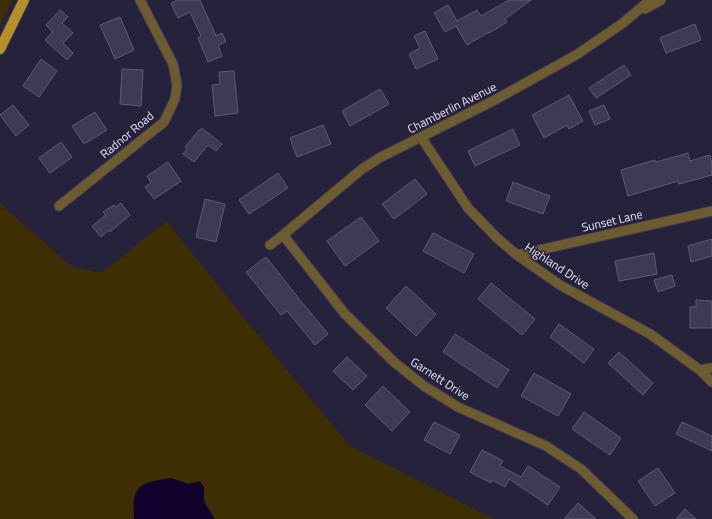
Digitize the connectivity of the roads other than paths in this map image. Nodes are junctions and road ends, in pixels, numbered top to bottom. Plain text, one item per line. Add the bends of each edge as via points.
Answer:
1 (24, 0) edge
2 (140, 0) edge
3 (650, 0) edge
4 (661, 0) edge
5 (623, 23) junction
6 (0, 49) edge
7 (421, 137) junction
8 (60, 206) dead end
9 (712, 211) edge
10 (283, 235) junction
11 (270, 245) dead end
12 (517, 255) junction
13 (712, 368) edge
14 (700, 370) junction
15 (712, 382) edge
16 (633, 519) edge

1 - 6 main road
2 - 8 street, Radnor Road via 173,64 177,85 175,99 164,122
3 - 5 street, Chamberlin Avenue
4 - 5 street
5 - 7 street, Chamberlin Avenue via 576,55 493,102
7 - 10 street, Chamberlin Avenue via 362,169
7 - 12 street, Highland Drive via 468,208
9 - 12 street, Sunset Lane
10 - 11 street, Chamberlin Avenue
10 - 16 street, Garnett Drive via 345,314 394,362 424,386 458,407 546,446 582,469
12 - 14 street, Highland Drive via 560,285 650,334
13 - 14 street
14 - 15 street, Highland Drive

